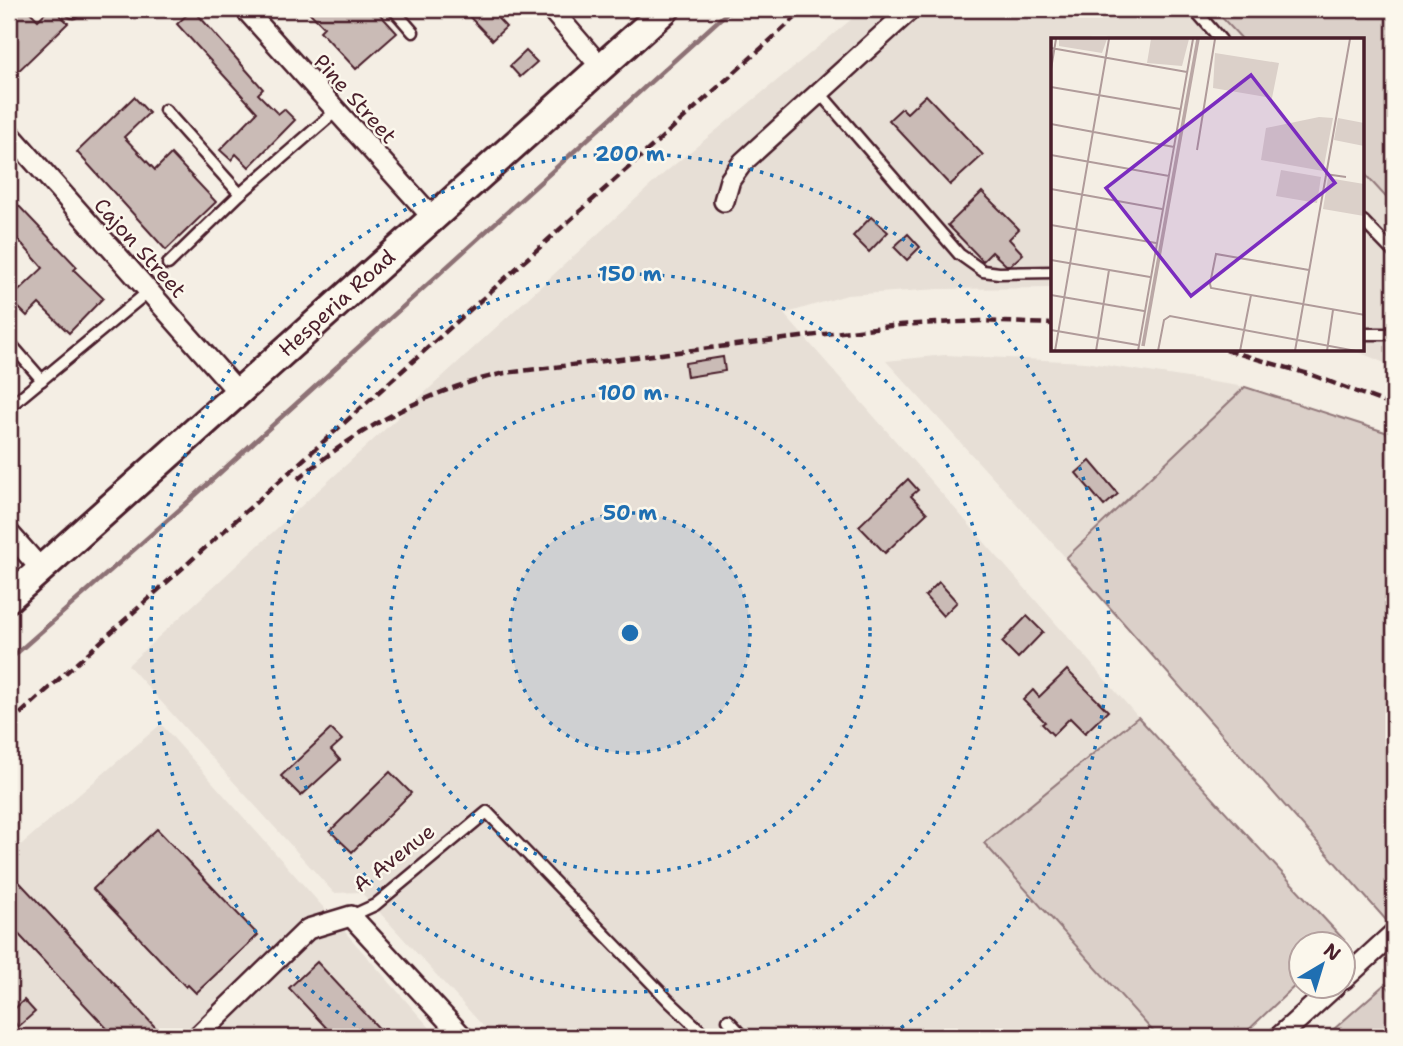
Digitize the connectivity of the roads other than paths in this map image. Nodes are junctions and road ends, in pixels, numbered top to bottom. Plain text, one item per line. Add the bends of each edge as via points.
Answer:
1 (245, 9) edge
2 (393, 9) edge
3 (551, 9) edge
4 (666, 9) edge
5 (911, 9) edge
6 (1194, 9) edge
7 (413, 32) dead end
8 (1219, 38) edge
9 (601, 67) junction
10 (819, 92) junction
11 (165, 110) dead end
12 (335, 111) junction
13 (9, 133) edge
14 (240, 194) junction
15 (724, 201) dead end
16 (433, 218) junction
17 (1364, 222) edge
18 (1394, 253) edge
19 (168, 264) dead end
20 (1051, 272) edge
21 (149, 291) junction
22 (1364, 334) edge
23 (1394, 334) edge
24 (9, 342) edge
25 (42, 380) junction
26 (238, 392) junction
27 (9, 407) edge
28 (9, 533) edge
29 (41, 569) junction
30 (9, 598) edge
31 (351, 916) junction
32 (1387, 939) edge
33 (1394, 960) edge
34 (1358, 965) edge
35 (1320, 1000) edge
36 (728, 1020) dead end
37 (197, 1037) edge
38 (463, 1037) edge
39 (707, 1037) edge
40 (744, 1037) edge
41 (1279, 1037) edge

1 - 12 street, Pine Street
2 - 7 lane
3 - 9 street
4 - 9 main road, Hesperia Road
5 - 10 street
6 - 8 lane
9 - 16 main road, Hesperia Road
10 - 15 street via 743,162 730,180
10 - 20 lane via 960,254 982,271
11 - 14 lane
12 - 14 lane
12 - 16 street, Pine Street
13 - 21 street, Cajon Street
14 - 19 lane
16 - 26 main road, Hesperia Road
17 - 18 lane
21 - 25 lane
21 - 26 street, Cajon Street
22 - 23 lane
24 - 25 lane
25 - 27 lane
26 - 29 main road, Hesperia Road
28 - 29 street
29 - 30 main road, Hesperia Road
31 - 37 street, A Avenue via 308,929
31 - 38 street
31 - 39 lane, A Avenue via 375,905 488,812
32 - 33 street
32 - 34 street
35 - 41 street
36 - 40 lane

